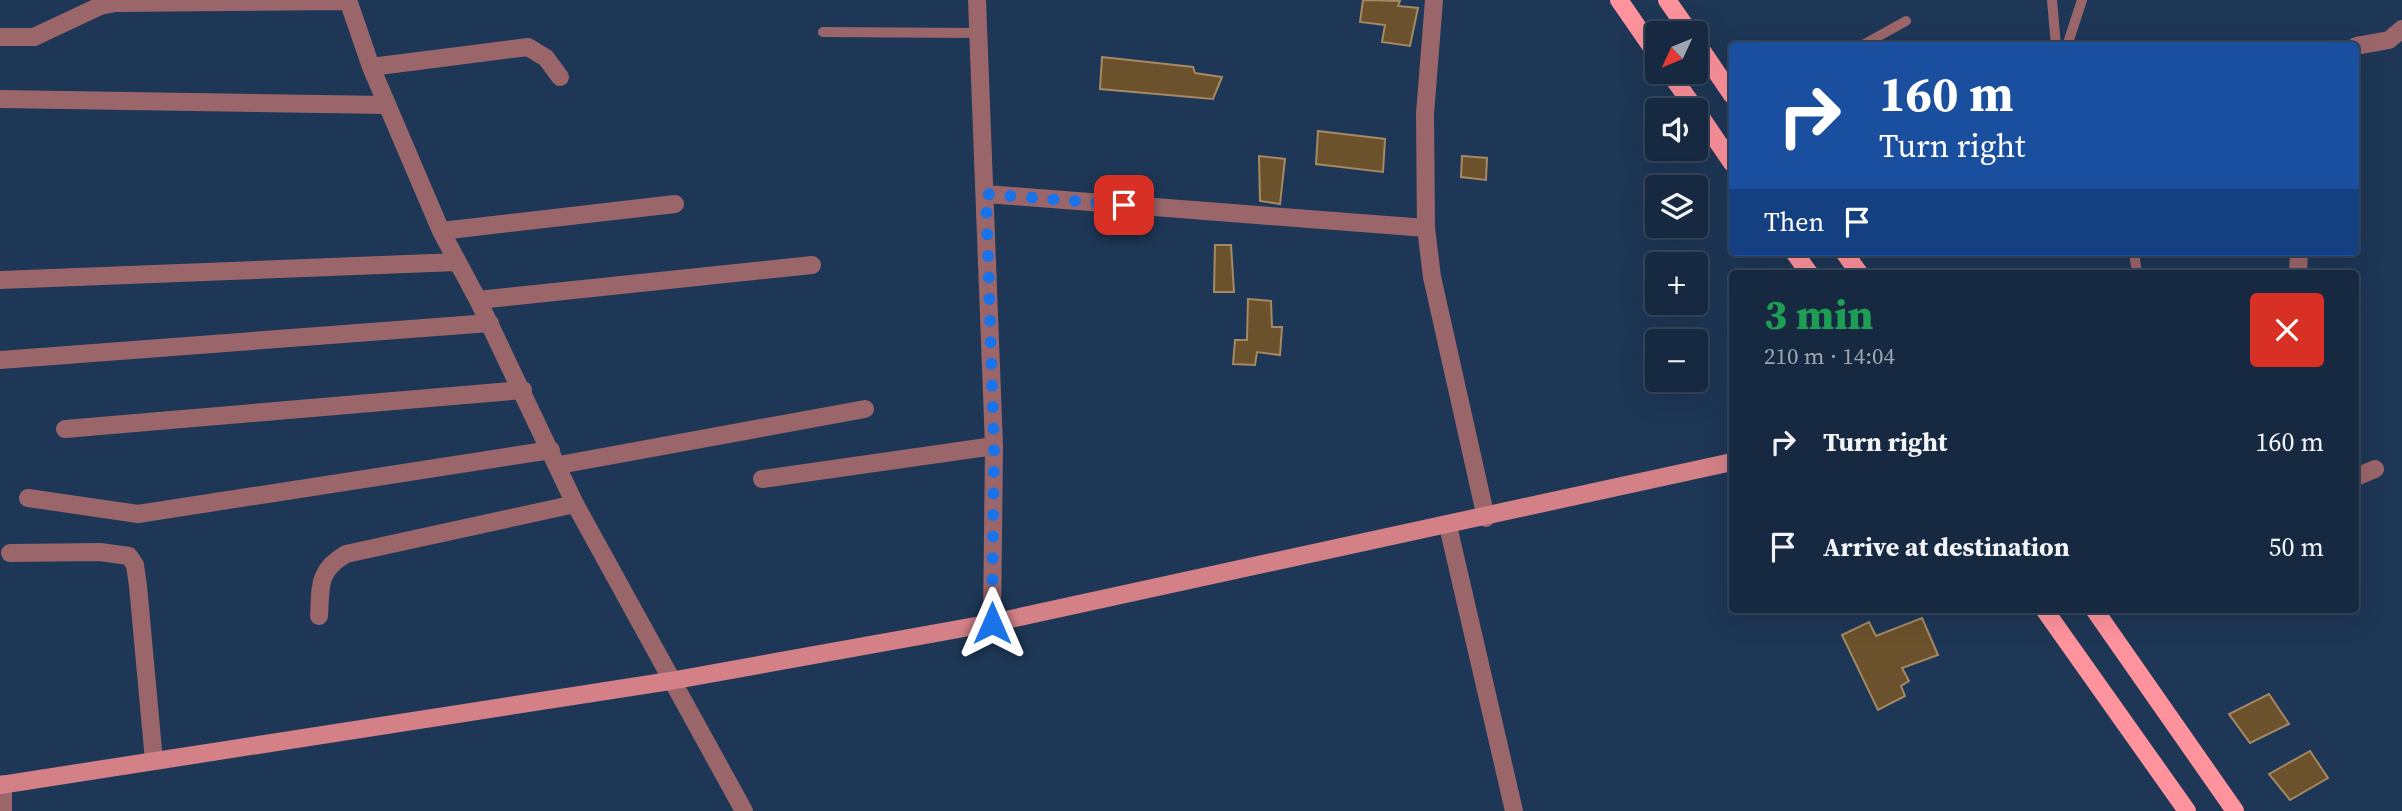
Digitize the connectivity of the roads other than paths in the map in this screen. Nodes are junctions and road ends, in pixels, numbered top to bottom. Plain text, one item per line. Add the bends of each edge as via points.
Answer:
1 (348, 0) edge
2 (977, 0) edge
3 (1434, 0) edge
4 (1619, 0) edge
5 (1667, 0) edge
6 (2052, 0) edge
7 (2082, 0) edge
8 (1682, 21) edge
9 (1906, 21) dead end
10 (2402, 29) edge
11 (823, 32) dead end
12 (979, 33) junction
13 (0, 37) edge
14 (1645, 38) edge
15 (1868, 42) edge
16 (2056, 42) edge
17 (2068, 42) edge
18 (2359, 45) edge
19 (1708, 60) edge
20 (371, 67) junction
21 (559, 77) dead end
22 (1729, 91) edge
23 (0, 99) edge
24 (387, 105) junction
25 (1708, 128) edge
26 (1729, 159) edge
27 (986, 194) junction
28 (675, 204) dead end
29 (1426, 228) junction
30 (440, 231) junction
31 (457, 262) junction
32 (812, 265) dead end
33 (0, 280) edge
34 (478, 300) junction
35 (490, 323) junction
36 (0, 360) edge
37 (523, 390) junction
38 (865, 409) dead end
39 (65, 429) dead end
40 (994, 446) junction
41 (555, 458) junction
42 (1729, 463) edge
43 (2375, 469) dead end
44 (2359, 476) edge
45 (762, 479) dead end
46 (28, 498) dead end
47 (575, 503) junction
48 (1486, 518) junction
49 (1448, 526) junction
50 (10, 553) dead end
51 (2047, 613) edge
52 (2097, 613) edge
53 (319, 616) dead end
54 (992, 623) junction
55 (670, 681) junction
56 (153, 761) junction
57 (1, 784) edge
58 (743, 810) edge
59 (3, 811) edge
60 (724, 811) edge
61 (1514, 811) edge
62 (2187, 811) edge
63 (2235, 811) edge

1 - 13 street via 115,3 34,37
1 - 20 street
2 - 12 street
3 - 29 street via 1425,114
4 - 14 main road
5 - 8 main road
6 - 16 lane
7 - 17 lane
9 - 15 lane
10 - 18 street via 2389,40
11 - 12 lane
12 - 27 street
19 - 22 main road
20 - 21 street via 528,47 546,58
20 - 24 street
23 - 24 street
24 - 30 street
25 - 26 main road
27 - 29 street
27 - 40 street
28 - 30 street
29 - 48 street via 1432,276
30 - 31 street
31 - 33 street
31 - 34 street
32 - 34 street
34 - 35 street
35 - 36 street
35 - 37 street
37 - 39 street
37 - 41 street
38 - 41 street
40 - 45 street
40 - 54 street
41 - 46 street via 138,514
41 - 47 street
42 - 48 street
43 - 44 street
47 - 53 street via 346,554 322,576
47 - 55 street
48 - 49 street
49 - 54 street
49 - 61 street
50 - 56 street via 118,552 129,556 138,586
51 - 62 main road
52 - 63 main road
54 - 55 street
55 - 56 street
55 - 58 street
56 - 57 street
57 - 59 street
58 - 60 street

